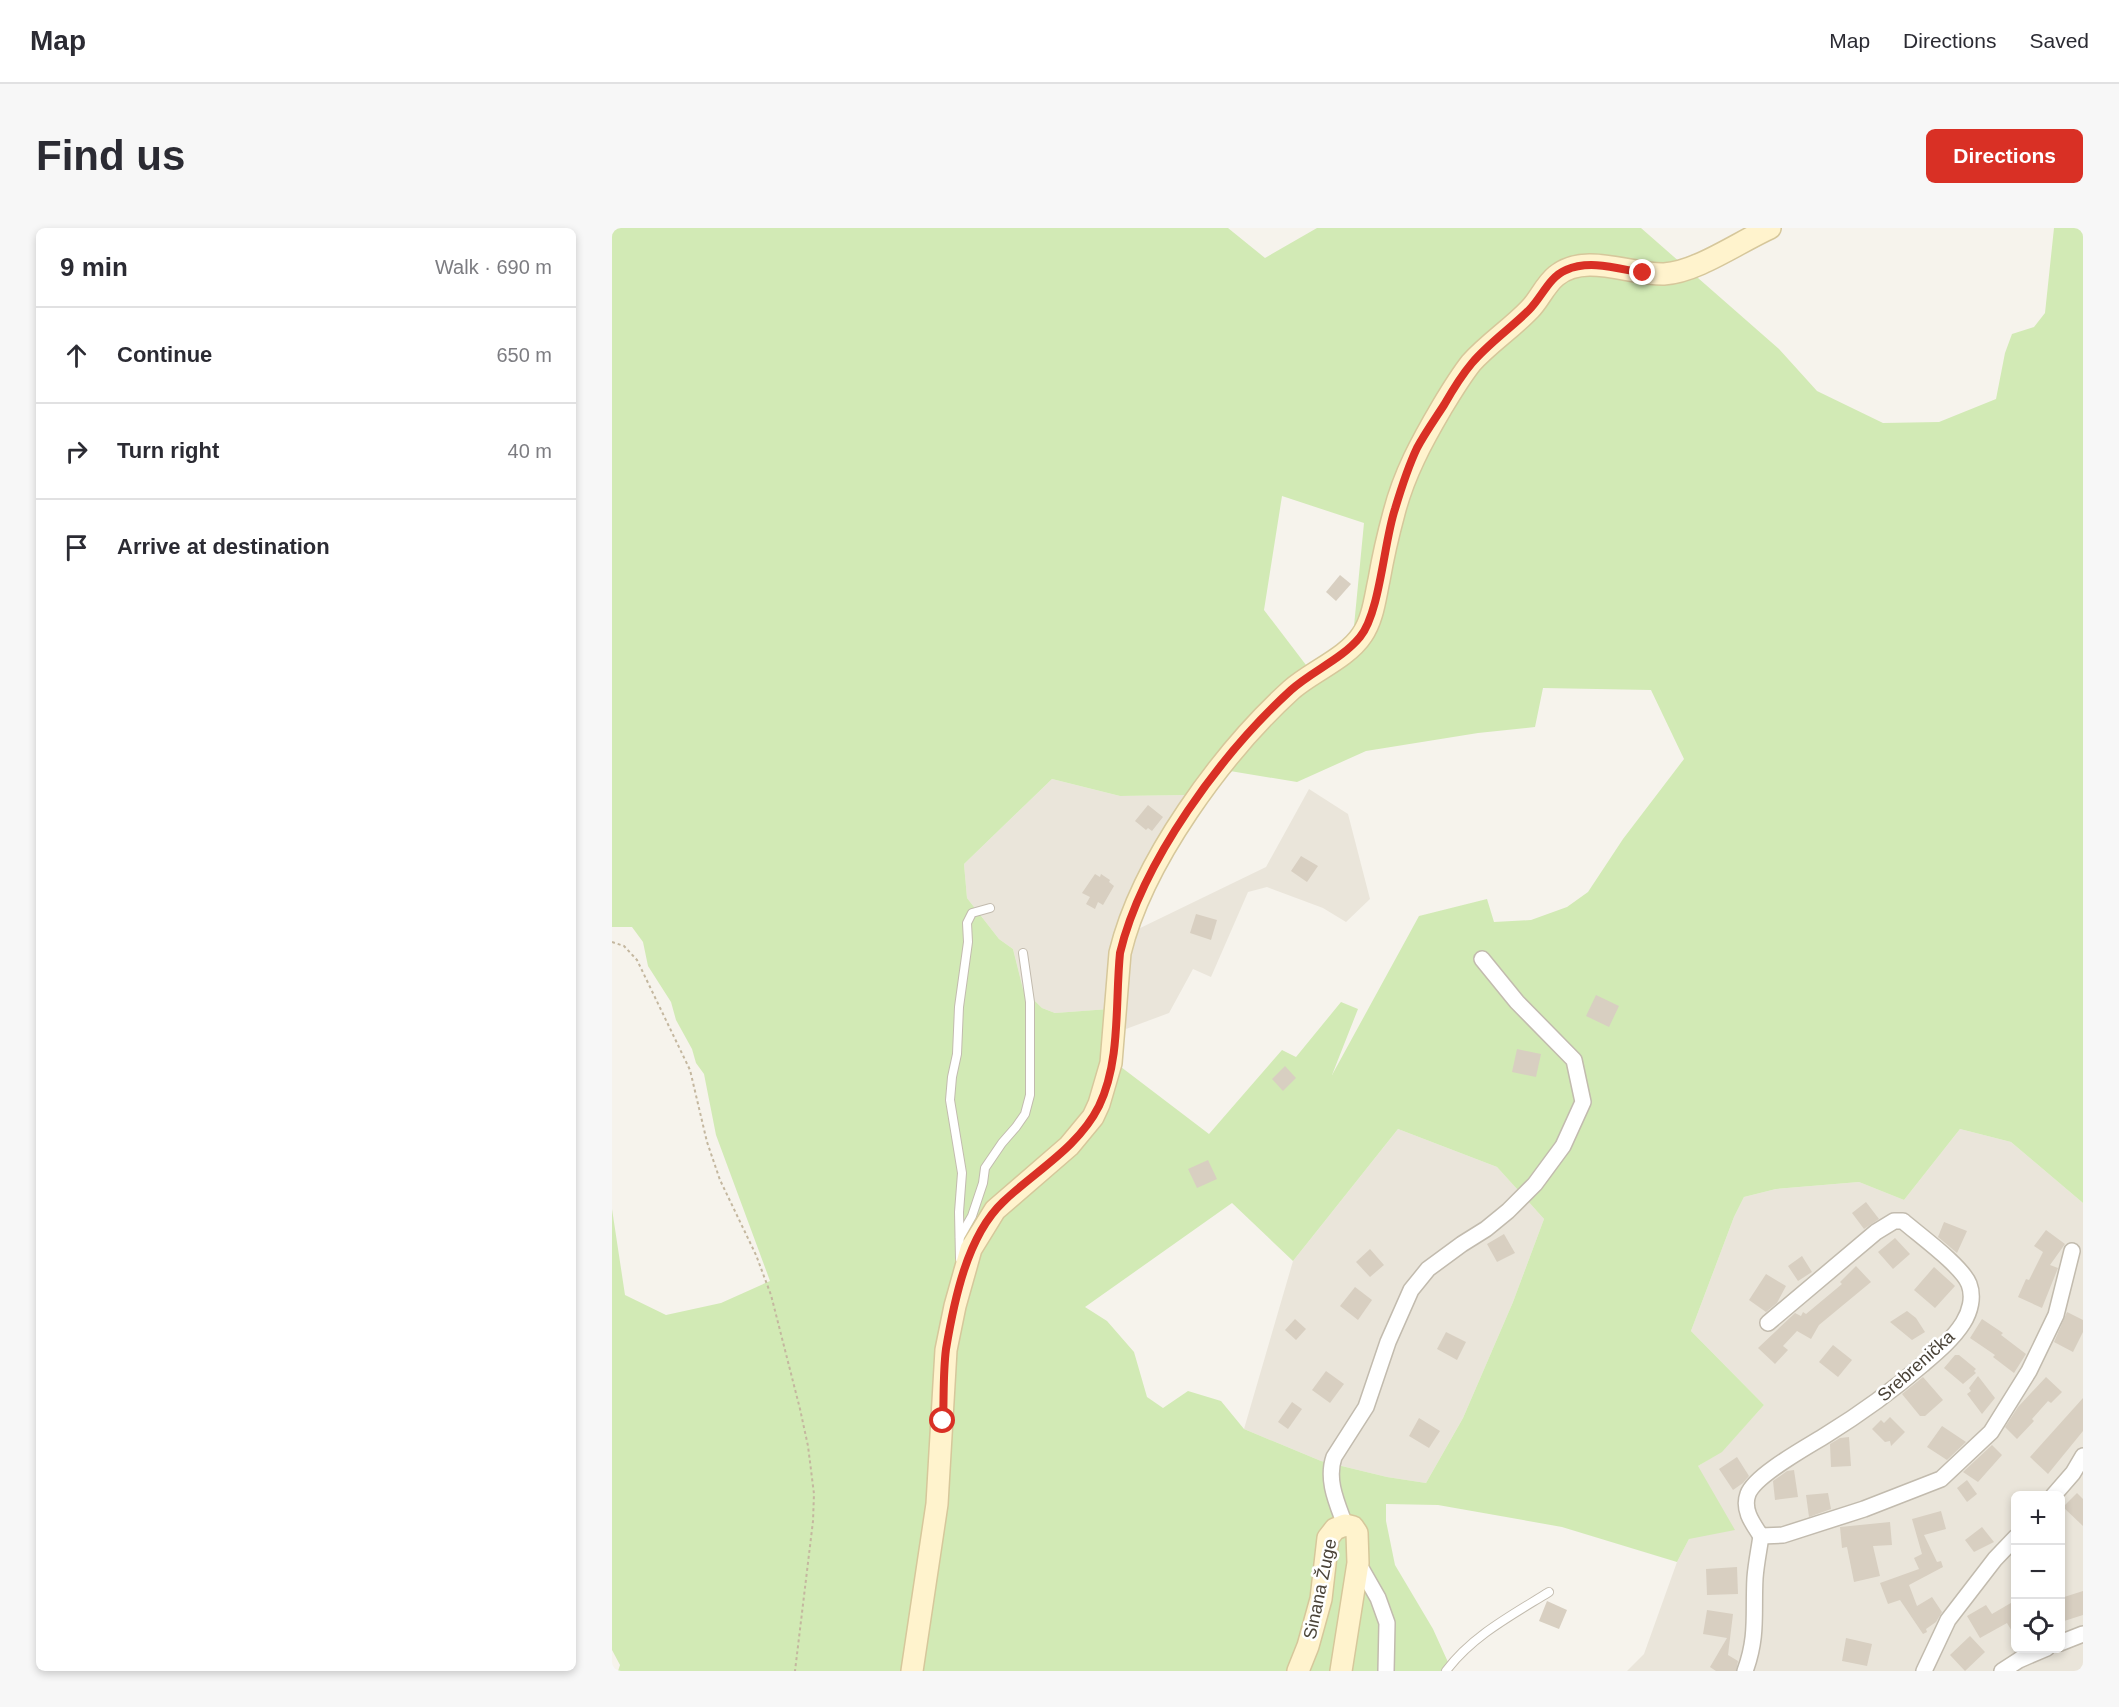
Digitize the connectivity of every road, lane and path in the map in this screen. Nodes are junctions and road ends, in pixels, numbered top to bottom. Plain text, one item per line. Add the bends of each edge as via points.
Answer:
1 (1770, 228) edge
2 (990, 908) dead end
3 (612, 942) edge
4 (1023, 953) dead end
5 (1482, 959) dead end
6 (959, 1238) junction
7 (2072, 1251) dead end
8 (956, 1305) junction
9 (1768, 1323) dead end
10 (2083, 1456) edge
11 (2078, 1477) edge
12 (2060, 1491) edge
13 (1345, 1525) junction
14 (1761, 1536) junction
15 (2011, 1542) edge
16 (1358, 1563) junction
17 (1549, 1592) dead end
18 (2083, 1634) edge
19 (2065, 1641) edge
20 (2035, 1653) edge
21 (795, 1671) edge
22 (912, 1671) edge
23 (1298, 1671) edge
24 (1341, 1671) edge
25 (1386, 1671) edge
26 (1446, 1671) edge
27 (1745, 1671) edge
28 (1924, 1671) edge
29 (2002, 1671) edge

1 - 8 main road via 1689,269 1666,274 1585,265 1566,270 1471,364 1417,449 1394,510 1372,613 1362,636 1292,689 1237,746 1168,843 1134,906 1124,937 1111,1064 1099,1104 1069,1146 995,1210 971,1248
2 - 6 lane via 972,913 967,923 952,1077 950,1100 962,1173
3 - 21 path via 624,946 637,960 690,1070 720,1180 771,1295 800,1408 808,1446 813,1521
4 - 6 lane via 1030,1002 1030,1095 1021,1121 985,1168 972,1216
5 - 13 street via 1517,1002 1574,1060 1583,1102 1563,1146 1535,1184 1486,1229 1428,1269 1410,1290 1366,1407 1331,1466 1330,1477
6 - 8 lane
7 - 14 street via 2056,1315 2029,1371 1990,1432 1941,1479 1783,1535
8 - 22 main road via 946,1350 937,1504
9 - 14 street, Srebrenička via 1894,1221 1903,1221 1960,1272 1971,1293 1963,1324 1941,1348 1888,1394 1752,1485 1747,1509
10 - 11 street
11 - 12 street
13 - 16 main road, Sinana Žuge via 1358,1533
13 - 23 main road, Sinana Žuge via 1328,1538 1322,1599
14 - 27 street via 1755,1578 1755,1630
15 - 28 street via 1948,1620
16 - 24 main road, Sinana Žuge
16 - 25 street via 1388,1623
17 - 26 lane via 1481,1636
18 - 19 street
20 - 29 street

